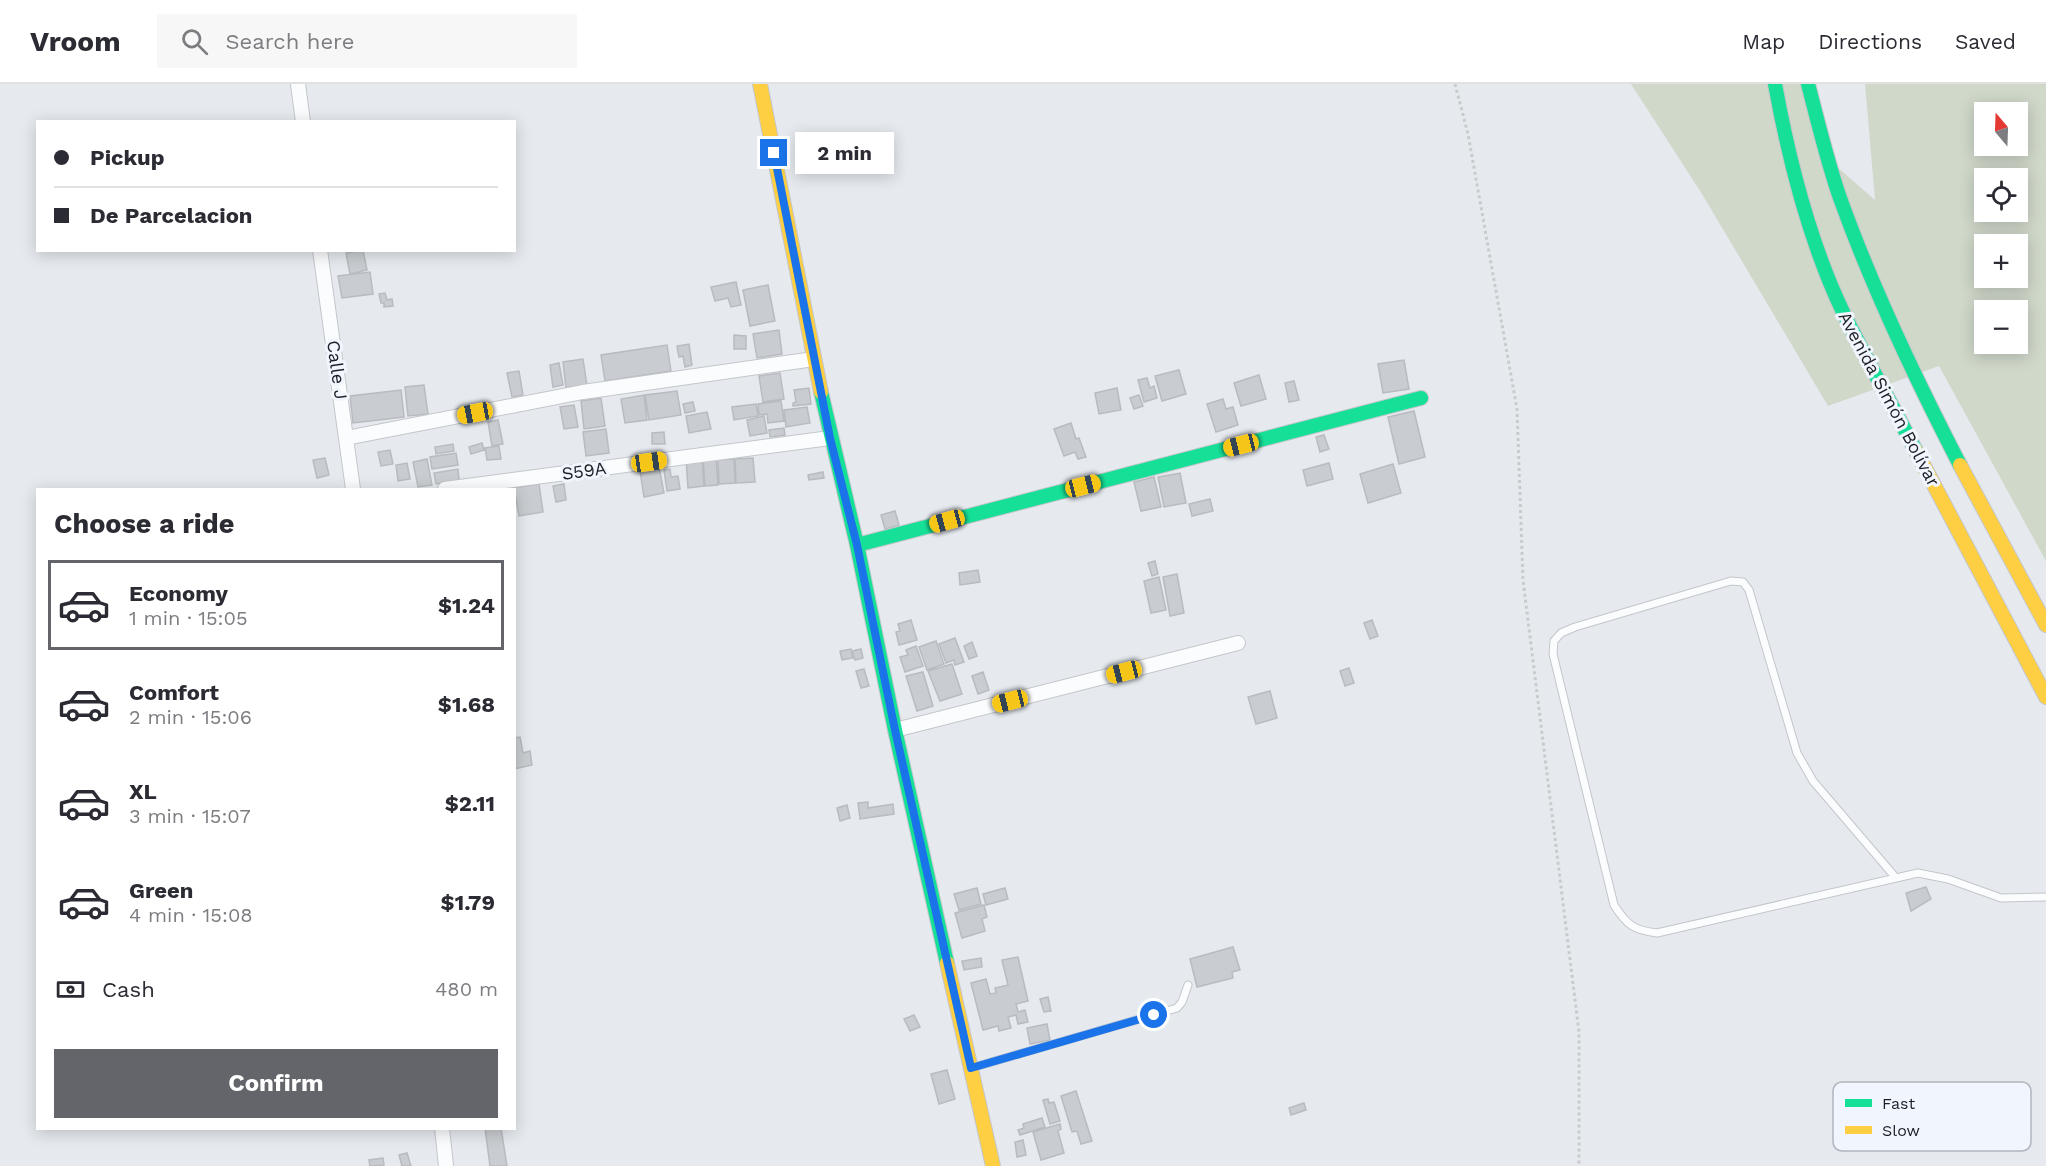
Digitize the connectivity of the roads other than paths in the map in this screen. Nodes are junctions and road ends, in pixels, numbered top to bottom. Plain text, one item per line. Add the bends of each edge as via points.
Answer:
1 (298, 84) edge
2 (760, 84) edge
3 (1775, 84) edge
4 (1808, 84) edge
5 (303, 120) edge
6 (320, 252) edge
7 (814, 359) junction
8 (1421, 398) dead end
9 (346, 438) junction
10 (830, 438) junction
11 (353, 488) edge
12 (453, 488) edge
13 (857, 545) junction
14 (2046, 626) edge
15 (1238, 643) dead end
16 (2046, 697) edge
17 (895, 730) junction
18 (1896, 878) junction
19 (2046, 897) edge
20 (1188, 985) dead end
21 (971, 1068) junction
22 (442, 1130) edge
23 (447, 1166) edge
24 (993, 1166) edge

1 - 5 street
2 - 7 main road
3 - 16 main road, Avenida Simón Bolívar via 1782,127 1809,219 1843,312
4 - 14 main road, Avenida Simón Bolívar via 1839,196 1865,264 1930,407
6 - 9 street, Calle J
7 - 9 street via 583,392
7 - 10 main road
8 - 13 main road
9 - 11 street, Calle J
10 - 12 street, S59A
10 - 13 main road
13 - 17 main road
15 - 17 street
17 - 21 main road
18 - 18 lane via 1657,933 1640,931 1624,922 1614,905 1553,654 1554,641 1575,627 1731,581 1743,582 1749,590 1797,753 1813,781
18 - 19 lane via 1918,873 2001,898
20 - 21 lane via 1177,1008
21 - 24 main road
22 - 23 street

